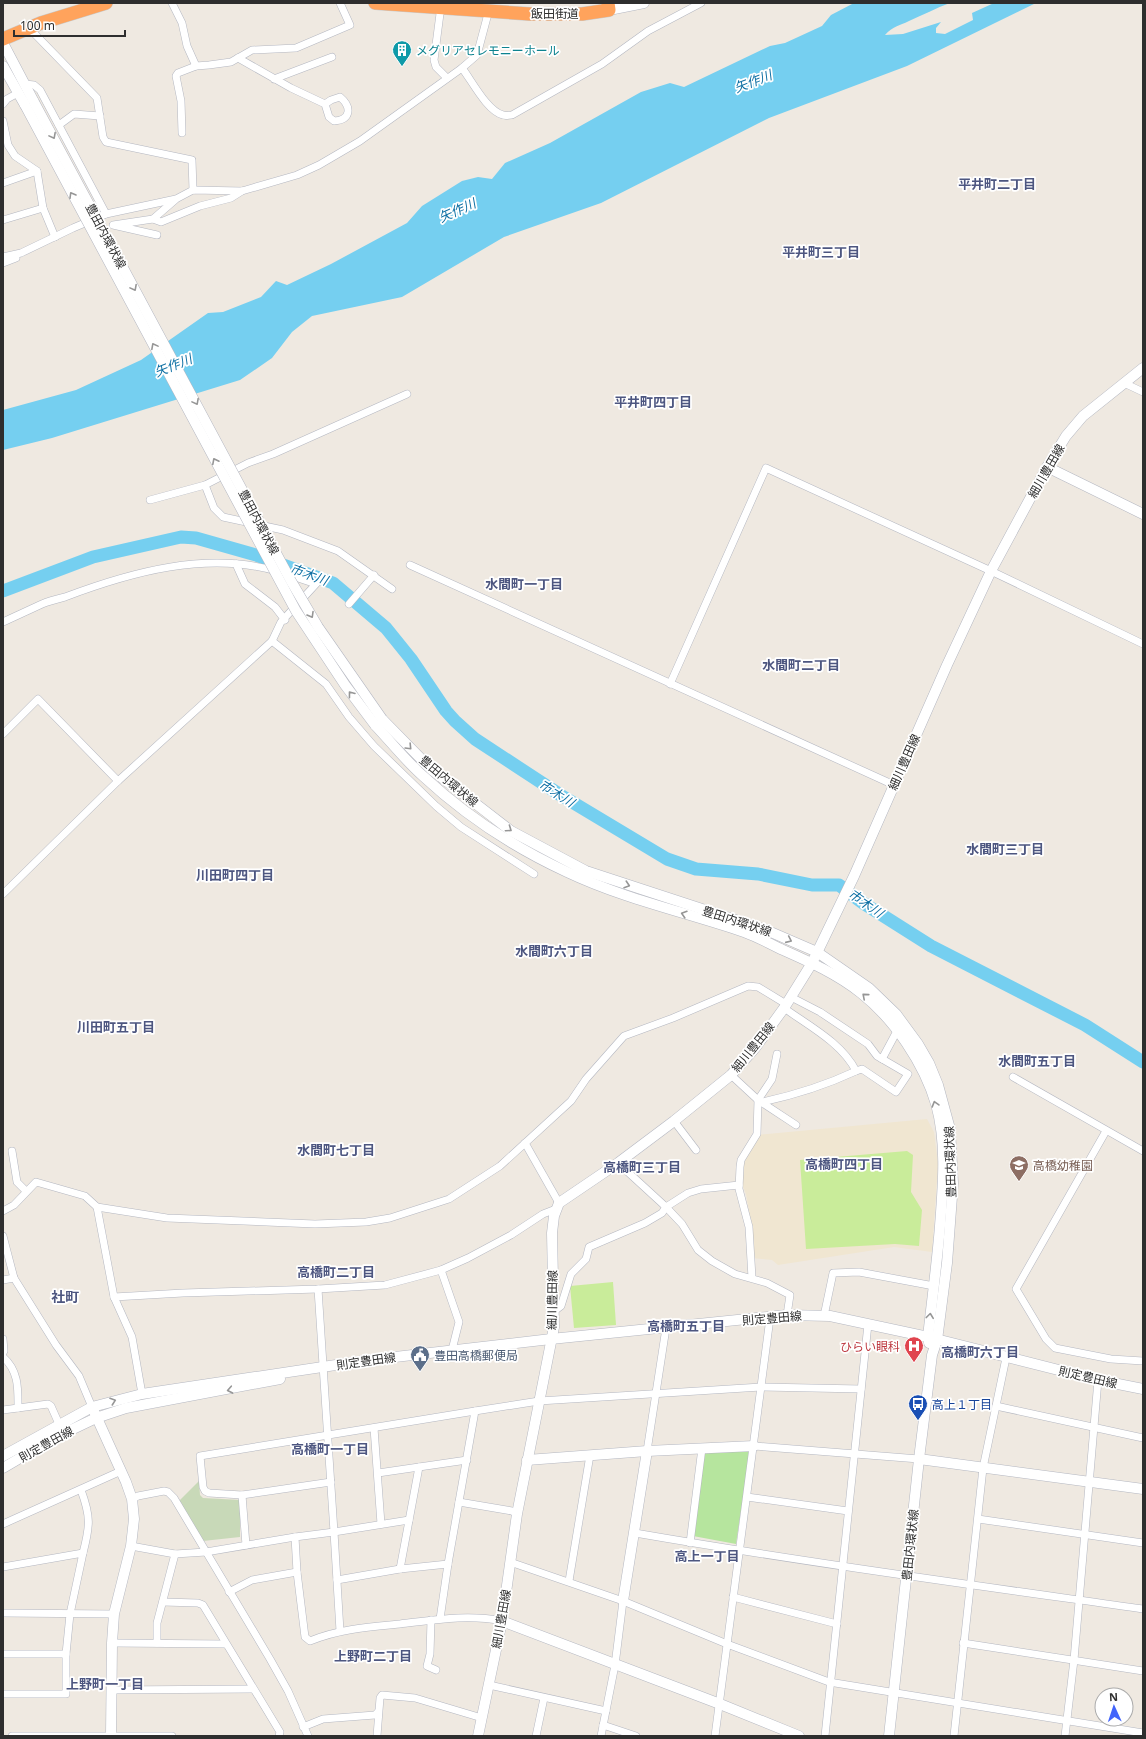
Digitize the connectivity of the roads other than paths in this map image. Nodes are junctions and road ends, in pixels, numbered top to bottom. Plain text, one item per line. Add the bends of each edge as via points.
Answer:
1 (106, 3) edge
2 (172, 3) edge
3 (340, 3) edge
4 (375, 3) edge
5 (644, 3) edge
6 (702, 3) edge
7 (441, 5) edge
8 (609, 7) edge
9 (489, 10) junction
10 (29, 28) junction
11 (3, 39) edge
12 (3, 43) edge
13 (332, 57) dead end
14 (238, 58) junction
15 (3, 66) edge
16 (196, 66) junction
17 (462, 68) junction
18 (447, 78) junction
19 (274, 79) junction
20 (25, 84) junction
21 (18, 93) junction
22 (3, 104) edge
23 (30, 104) junction
24 (325, 104) dead end
25 (100, 116) junction
26 (3, 121) edge
27 (59, 125) junction
28 (182, 132) dead end
29 (6, 146) edge
30 (37, 171) junction
31 (3, 183) edge
32 (193, 190) junction
33 (242, 191) junction
34 (176, 199) junction
35 (43, 208) junction
36 (106, 214) junction
37 (153, 219) junction
38 (3, 220) edge
39 (157, 235) dead end
40 (55, 237) junction
41 (21, 253) junction
42 (3, 257) edge
43 (3, 263) edge
44 (1143, 368) edge
45 (1124, 383) junction
46 (1143, 392) edge
47 (407, 394) dead end
48 (1047, 467) junction
49 (205, 485) junction
50 (150, 500) dead end
51 (1143, 514) edge
52 (236, 564) junction
53 (410, 565) dead end
54 (991, 571) junction
55 (374, 576) junction
56 (392, 589) dead end
57 (349, 604) dead end
58 (285, 620) junction
59 (3, 622) edge
60 (272, 641) junction
61 (1143, 644) edge
62 (670, 684) junction
63 (378, 722) junction
64 (3, 734) edge
65 (118, 781) junction
66 (894, 785) junction
67 (534, 874) dead end
68 (3, 894) edge
69 (817, 952) junction
70 (812, 963) junction
71 (787, 1003) junction
72 (898, 1031) junction
73 (777, 1054) dead end
74 (882, 1059) junction
75 (856, 1071) junction
76 (731, 1074) junction
77 (1013, 1077) dead end
78 (760, 1101) junction
79 (674, 1121) junction
80 (796, 1125) dead end
81 (1106, 1131) junction
82 (525, 1143) junction
83 (12, 1150) dead end
84 (696, 1150) dead end
85 (1143, 1151) edge
86 (618, 1163) junction
87 (739, 1186) junction
88 (26, 1190) junction
89 (557, 1206) junction
90 (666, 1207) junction
91 (97, 1208) junction
92 (3, 1212) edge
93 (3, 1236) edge
94 (441, 1270) junction
95 (14, 1278) junction
96 (752, 1278) junction
97 (3, 1280) edge
98 (934, 1286) junction
99 (318, 1289) junction
100 (114, 1297) junction
101 (553, 1312) junction
102 (788, 1315) junction
103 (824, 1316) junction
104 (770, 1318) junction
105 (868, 1324) junction
106 (666, 1328) junction
107 (3, 1339) edge
108 (551, 1339) junction
109 (932, 1339) junction
110 (452, 1350) junction
111 (3, 1353) edge
112 (3, 1357) edge
113 (1006, 1358) junction
114 (1143, 1361) edge
115 (322, 1367) junction
116 (1098, 1380) junction
117 (761, 1387) junction
118 (861, 1389) junction
119 (1143, 1389) edge
120 (656, 1393) junction
121 (142, 1394) junction
122 (539, 1401) junction
123 (996, 1406) junction
124 (92, 1407) junction
125 (18, 1408) junction
126 (3, 1410) edge
127 (475, 1410) junction
128 (96, 1418) junction
129 (59, 1424) junction
130 (1094, 1426) junction
131 (374, 1428) junction
132 (328, 1435) junction
133 (1143, 1438) edge
134 (754, 1446) junction
135 (702, 1448) junction
136 (647, 1451) junction
137 (854, 1454) junction
138 (590, 1455) junction
139 (3, 1456) edge
140 (919, 1459) junction
141 (466, 1460) junction
142 (527, 1460) junction
143 (418, 1467) junction
144 (3, 1468) edge
145 (983, 1468) junction
146 (121, 1471) junction
147 (378, 1473) junction
148 (331, 1482) junction
149 (1088, 1482) junction
150 (1143, 1489) edge
151 (81, 1490) junction
152 (242, 1494) junction
153 (747, 1497) junction
154 (132, 1499) junction
155 (459, 1502) junction
156 (848, 1511) junction
157 (517, 1514) junction
158 (978, 1519) junction
159 (409, 1520) junction
160 (3, 1524) edge
161 (381, 1524) junction
162 (334, 1532) junction
163 (635, 1533) junction
164 (1084, 1535) junction
165 (295, 1537) junction
166 (690, 1542) junction
167 (1143, 1543) edge
168 (246, 1545) junction
169 (131, 1546) junction
170 (740, 1551) junction
171 (206, 1552) junction
172 (83, 1553) junction
173 (175, 1554) junction
174 (510, 1562) junction
175 (448, 1564) junction
176 (842, 1566) junction
177 (3, 1567) edge
178 (400, 1569) junction
179 (297, 1572) junction
180 (906, 1575) junction
181 (337, 1580) junction
182 (569, 1581) junction
183 (970, 1586) junction
184 (229, 1592) junction
185 (734, 1596) junction
186 (1078, 1600) junction
187 (623, 1601) junction
188 (163, 1602) junction
189 (1143, 1609) edge
190 (3, 1613) edge
191 (70, 1614) junction
192 (114, 1614) junction
193 (440, 1619) junction
194 (432, 1620) junction
195 (502, 1621) junction
196 (837, 1624) junction
197 (340, 1631) junction
198 (112, 1643) junction
199 (157, 1643) junction
200 (964, 1643) junction
201 (225, 1644) junction
202 (727, 1644) junction
203 (3, 1654) edge
204 (66, 1654) junction
205 (1074, 1660) junction
206 (615, 1665) junction
207 (436, 1670) dead end
208 (1143, 1671) edge
209 (829, 1682) junction
210 (489, 1685) junction
211 (253, 1689) junction
212 (111, 1690) junction
213 (894, 1693) junction
214 (3, 1694) edge
215 (544, 1698) junction
216 (957, 1703) junction
217 (720, 1704) junction
218 (606, 1711) junction
219 (378, 1712) junction
220 (482, 1718) junction
221 (1067, 1720) junction
222 (603, 1725) junction
223 (303, 1727) junction
224 (1120, 1733) edge
225 (1143, 1733) edge
226 (111, 1735) junction
227 (12, 1736) edge
228 (172, 1736) edge
229 (279, 1736) edge
230 (308, 1736) edge
231 (376, 1736) edge
232 (478, 1736) edge
233 (536, 1736) edge
234 (601, 1736) edge
235 (636, 1736) edge
236 (715, 1736) edge
237 (799, 1736) edge
238 (824, 1736) edge
239 (889, 1736) edge
240 (954, 1736) edge
241 (1065, 1736) edge

1 - 10 highway
2 - 16 street via 182,23 187,46
3 - 14 street via 350,25 296,48 252,50
4 - 7 highway, 飯田街道
5 - 8 street
6 - 17 street via 648,31 602,64 512,115 503,116 496,112 483,99
7 - 9 highway, 飯田街道
7 - 18 street via 434,60 436,67
8 - 9 highway, 飯田街道 via 582,14 530,14
9 - 17 street via 477,55
10 - 11 highway
10 - 25 street via 97,98
12 - 20 street, 豊田内環状線
13 - 19 street
14 - 16 street via 231,62
14 - 19 street
15 - 21 street, 豊田内環状線
16 - 28 street via 176,76 181,101
17 - 18 street
18 - 33 street via 360,141 319,165 297,176
19 - 24 street
20 - 23 street, 豊田内環状線
20 - 27 street via 34,85 40,90
21 - 22 street
21 - 23 street, 豊田内環状線
23 - 63 street, 豊田内環状線, bridge via 296,610 345,685
25 - 27 street via 74,114
25 - 32 street via 106,142 192,160
26 - 29 street
27 - 36 street
29 - 30 street via 15,156
30 - 31 street
30 - 35 street
32 - 33 street
32 - 34 street
33 - 37 street via 231,198 200,206 161,222
34 - 36 street
34 - 37 street
35 - 38 street
35 - 40 street
36 - 40 street
37 - 39 street via 112,225
40 - 41 street
41 - 42 street
41 - 43 street
44 - 45 street, 細川豊田線
45 - 46 street
45 - 48 street, 細川豊田線 via 1075,425
47 - 49 street via 248,463
48 - 51 street
48 - 54 street, 細川豊田線
49 - 50 street
49 - 55 street via 214,508 223,516 283,530 338,551
52 - 58 street via 245,584 275,607
52 - 58 street via 262,566 316,584
52 - 59 street via 206,562 171,566 87,588
53 - 62 street
54 - 61 street
54 - 62 street via 766,468
54 - 66 street, 細川豊田線 via 946,665
55 - 56 street
55 - 57 street
58 - 60 street via 281,622
60 - 65 street
60 - 67 street via 326,684 349,717 374,746 436,806 461,827
62 - 66 street
63 -> 69 street, 豊田内環状線 via 432,770 518,835 586,871 766,930
70 -> 63 street, 豊田内環状線 via 746,933 623,895 566,872 508,840 463,810 421,775
64 - 65 street via 38,700
65 - 68 street
66 - 69 street, 細川豊田線
69 - 70 street, 細川豊田線
69 - 109 street, 豊田内環状線 via 869,988 896,1014 918,1044 938,1085 950,1129 953,1183 946,1263
70 - 71 street, 細川豊田線
72 -> 70 street, 豊田内環状線 via 862,994 840,978
71 - 74 street via 820,1012 868,1044 876,1056
71 - 75 street via 850,1058
71 - 76 street, 細川豊田線 via 755,1048
71 - 82 street via 758,987 748,986 624,1036 586,1079 571,1101
72 - 74 street
98 -> 72 street, 豊田内環状線 via 944,1183 941,1131 936,1104 926,1078
73 - 78 street via 772,1079
74 - 75 street via 908,1074 896,1092 862,1069
75 - 78 street via 798,1094
76 - 78 street
76 - 79 street, 細川豊田線
77 - 81 street
78 - 80 street
78 - 87 street via 757,1109 757,1132 741,1160
79 - 84 street
79 - 86 street, 細川豊田線
81 - 85 street
81 - 114 street via 1016,1289 1046,1339 1056,1348 1111,1360
82 - 89 street
82 - 91 street via 491,1172 449,1199 390,1218 372,1221 315,1224 167,1218
83 - 88 street via 17,1182
86 - 89 street, 細川豊田線
86 - 90 street
87 - 90 street via 701,1189
87 - 96 street via 749,1228
88 - 91 street via 36,1182 85,1196
88 - 92 street
89 - 94 street via 468,1258
89 - 101 street, 細川豊田線 via 552,1233
90 - 96 street via 684,1226 698,1250 735,1274
90 - 101 street via 662,1213 645,1222 589,1247 586,1259 571,1274 561,1306
91 - 100 street
93 - 95 street
94 - 99 street via 386,1285
94 - 110 street via 459,1322
95 - 97 street
95 - 124 street via 56,1345 79,1376
96 - 102 street via 790,1295
98 - 103 street via 859,1272 833,1273
109 -> 98 street, 豊田内環状線
99 - 100 street
99 - 115 street
100 - 121 street via 132,1337
101 - 108 street, 細川豊田線 via 554,1327
102 - 103 street, 則定豊田線
102 - 104 street, 則定豊田線
103 - 105 street, 則定豊田線
104 - 106 street, 則定豊田線
104 - 117 street
105 - 109 street, 則定豊田線
105 - 118 street
106 - 108 street, 則定豊田線
106 - 120 street
107 - 111 street
108 - 110 street, 則定豊田線
108 - 122 street, 細川豊田線
109 - 113 street, 則定豊田線
109 - 140 street, 豊田内環状線
110 - 115 street, 則定豊田線
112 - 125 street via 16,1376
113 - 116 street, 則定豊田線
113 - 123 street
115 - 121 street, 則定豊田線
115 -> 128 street, 則定豊田線 via 284,1378 126,1408
115 - 132 street
116 - 119 street, 則定豊田線
116 - 130 street
117 - 118 street
117 - 120 street
117 - 134 street
118 - 137 street
120 - 122 street
120 - 136 street
124 -> 121 street, 則定豊田線
122 - 127 street
122 - 142 street, 細川豊田線
123 - 130 street
123 - 145 street
124 - 128 street
124 - 129 street, 則定豊田線
125 - 126 street
125 - 129 street via 48,1404
127 - 131 street
127 - 141 street
128 - 144 street, 則定豊田線 via 54,1438
128 - 146 street
129 - 139 street, 則定豊田線
130 - 133 street
130 - 149 street
131 - 132 street
131 - 147 street
132 - 148 street
132 - 152 street via 200,1456 205,1491
134 - 135 street
134 - 137 street
134 - 153 street
135 - 136 street
135 - 166 street
136 - 138 street
136 - 163 street
137 - 140 street
137 - 156 street
138 - 142 street
138 - 182 street
140 - 145 street
140 - 180 street, 豊田内環状線
141 - 143 street
141 - 155 street
142 - 157 street, 細川豊田線
143 - 147 street
143 - 159 street
145 - 149 street
145 - 158 street
146 - 151 street
146 - 154 street
147 - 161 street
148 - 152 street
148 - 162 street
149 - 150 street
149 - 164 street
151 - 160 street
151 - 172 street via 89,1518
152 - 168 street
153 - 156 street
153 - 170 street
154 - 169 street via 134,1527
154 - 171 street via 168,1492
155 - 157 street
155 - 175 street
156 - 176 street
157 - 174 street, 細川豊田線
158 - 164 street
158 - 183 street
159 - 161 street
159 - 178 street
161 - 162 street
162 - 165 street
162 - 181 street
163 - 166 street
163 - 187 street
164 - 167 street
164 - 186 street
165 - 168 street
165 - 179 street
166 - 170 street
168 - 171 street
169 - 173 street
169 - 192 street
170 - 176 street
170 - 185 street
171 - 173 street
171 - 184 street
172 - 177 street
172 - 191 street
173 - 188 street
174 - 182 street
174 - 195 street, 細川豊田線
175 - 178 street
175 - 193 street
176 - 180 street
176 - 196 street
178 - 181 street
179 - 184 street via 252,1580
179 - 197 street via 305,1637 310,1641
180 - 183 street
180 - 213 street, 豊田内環状線
181 - 197 street
182 - 187 street
183 - 186 street
183 - 200 street
184 - 223 street via 286,1686
185 - 196 street
185 - 202 street
186 - 189 street
186 - 205 street
187 - 202 street
187 - 206 street
188 - 199 street via 156,1626
188 - 201 street via 200,1604
190 - 191 street
191 - 192 street
191 - 204 street
192 - 198 street
193 - 194 street
193 - 195 street via 484,1617
194 - 197 street
194 - 207 street via 428,1666
195 - 206 street
195 - 210 street, 細川豊田線
196 - 209 street
198 - 199 street
198 - 212 street
199 - 201 street
200 - 205 street
200 - 216 street
201 - 211 street
202 - 209 street
202 - 217 street
203 - 204 street
204 - 214 street via 66,1694
205 - 208 street
205 - 221 street
206 - 217 street
206 - 218 street
209 - 213 street
209 - 238 street
210 - 215 street
210 - 220 street, 細川豊田線
211 - 212 street
211 - 229 street via 280,1732
212 - 226 street
213 - 216 street
213 - 239 street, 豊田内環状線
215 - 218 street
215 - 233 street
216 - 221 street
216 - 240 street
217 - 236 street
217 - 237 street
218 - 222 street
219 - 220 street via 382,1695 415,1698
219 - 223 street via 375,1715 323,1719
219 - 231 street
220 - 232 street, 細川豊田線
221 - 224 street
221 - 241 street
222 - 234 street
222 - 235 street
223 - 230 street
224 - 225 street
226 - 227 street
226 - 228 street

